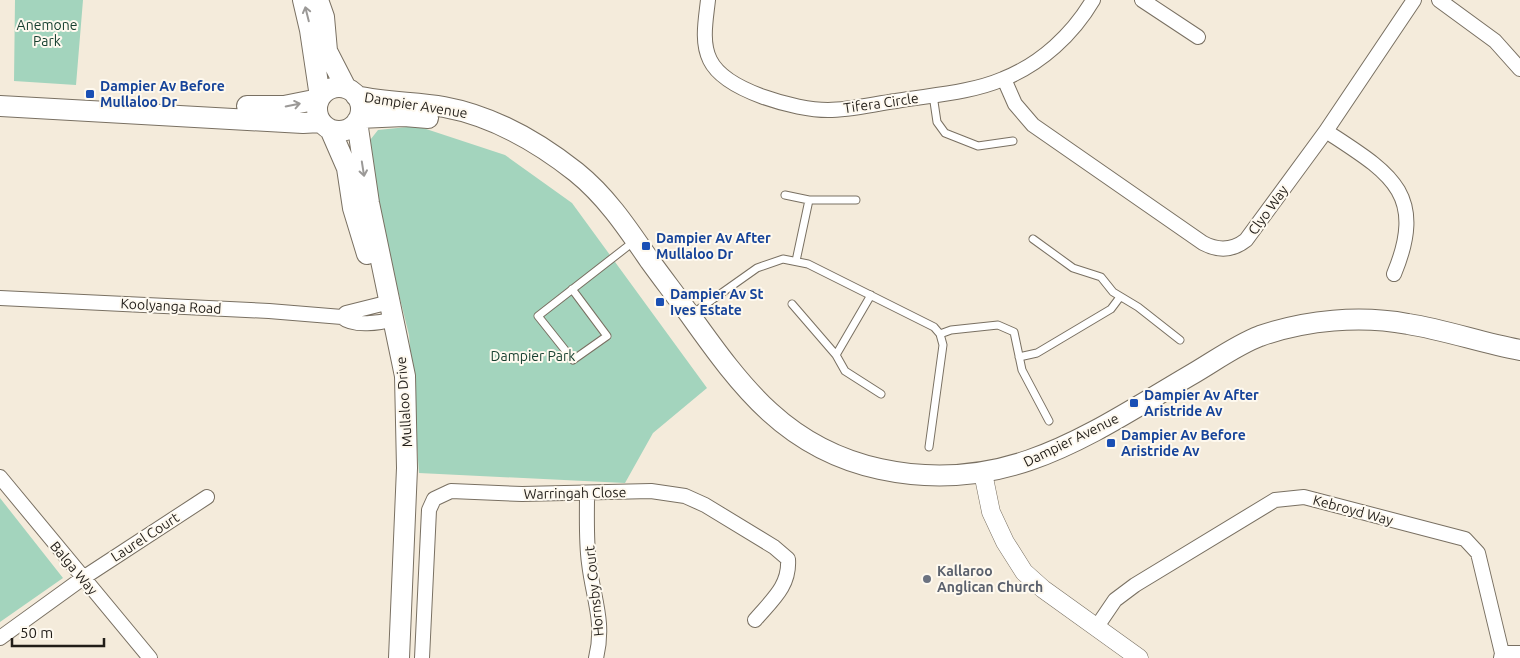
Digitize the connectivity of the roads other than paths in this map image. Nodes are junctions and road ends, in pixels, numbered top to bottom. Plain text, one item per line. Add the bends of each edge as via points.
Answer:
1 (303, 0) edge
2 (318, 0) edge
3 (708, 0) edge
4 (1093, 0) edge
5 (1142, 0) edge
6 (1414, 0) edge
7 (1439, 0) edge
8 (1198, 37) dead end
9 (1520, 69) edge
10 (1004, 79) junction
11 (351, 92) junction
12 (0, 95) edge
13 (933, 95) junction
14 (320, 98) junction
15 (0, 106) edge
16 (358, 120) junction
17 (326, 126) junction
18 (1326, 131) junction
19 (1013, 141) dead end
20 (785, 195) dead end
21 (809, 200) junction
22 (856, 200) dead end
23 (1034, 239) dead end
24 (628, 246) junction
25 (796, 261) junction
26 (1394, 274) dead end
27 (572, 289) junction
28 (871, 295) junction
29 (1120, 297) junction
30 (0, 298) edge
31 (792, 304) dead end
32 (387, 312) junction
33 (690, 315) junction
34 (940, 334) junction
35 (1180, 340) dead end
36 (1520, 350) edge
37 (836, 355) junction
38 (1020, 357) junction
39 (1520, 360) edge
40 (881, 394) dead end
41 (1050, 421) dead end
42 (929, 447) dead end
43 (0, 477) edge
44 (984, 479) junction
45 (587, 494) junction
46 (207, 497) dead end
47 (83, 578) junction
48 (755, 620) dead end
49 (1096, 628) junction
50 (0, 638) edge
51 (1520, 654) edge
52 (1502, 656) edge
53 (150, 658) edge
54 (389, 658) edge
55 (399, 658) edge
56 (422, 658) edge
57 (596, 658) edge
58 (1138, 658) edge

14 -> 1 main road
2 - 11 main road via 324,17 327,51
3 - 13 street, Tifera Circle via 704,39 710,62 724,77 755,93 793,106 829,110
4 - 10 street, Tifera Circle via 1054,48
5 - 8 street
6 - 18 street, Clyo Way
7 - 9 street via 1496,41
10 - 13 street, Tifera Circle
10 - 18 street, Clyo Way via 1014,104 1033,125 1203,243 1222,250 1239,246 1246,240
11 - 14 main road via 332,88
11 - 16 main road via 361,108
11 - 33 main road, Dampier Avenue via 478,115 546,151 575,171 605,199
12 -> 14 main road via 272,107
13 - 19 lane via 937,122 945,133 978,146
14 - 17 main road via 317,111
15 - 17 main road
16 - 17 main road via 345,130
16 - 24 main road, Dampier Avenue via 415,116 463,124 498,136 540,159 573,183 597,206
16 -> 32 main road, Mullaloo Drive
17 - 32 main road, Mullaloo Drive via 347,168 353,208
18 - 26 street via 1380,168 1397,186 1405,208 1406,232
20 - 21 lane
21 - 22 lane
21 - 25 lane
23 - 29 lane via 1073,268 1101,277
24 - 27 lane
24 - 44 main road, Dampier Avenue via 716,372 758,418 780,435 820,460 886,482 943,488
25 - 28 lane
25 - 33 lane via 783,259 757,268
27 - 27 lane via 538,316 573,360 606,336
28 - 34 lane via 934,327
28 - 37 lane
29 - 35 lane
29 - 38 lane via 1112,310 1038,353
30 - 32 street, Koolyanga Road via 230,309 342,317 346,321 357,322
31 - 37 lane
32 - 54 main road, Mullaloo Drive via 396,397
32 - 55 main road, Mullaloo Drive via 405,376 407,417
33 - 44 main road, Dampier Avenue via 719,358 751,396 793,431 831,453 879,469
34 - 38 lane via 998,324 1014,332
34 - 42 lane via 943,345
36 - 44 main road, Dampier Avenue via 1405,323 1357,319 1291,328 1259,337 1098,429
37 - 40 lane via 845,371
38 - 41 lane via 1022,370
39 - 44 main road, Dampier Avenue via 1402,334 1374,331 1329,332 1275,343 1232,363 1046,467
43 - 47 street, Balga Way
44 - 49 street via 997,526 1024,572
45 - 48 street, Warringah Close via 651,491 684,496 705,505 774,547 788,559 789,573 784,586
45 - 56 street, Warringah Close via 450,491 434,499 429,510
45 - 57 street, Hornsby Court via 588,562 600,619 600,644
46 - 47 street, Laurel Court
47 - 50 street, Laurel Court
47 - 53 street, Balga Way
49 - 52 street, Kebroyd Way via 1116,600 1136,584 1275,500 1304,497 1465,539 1478,553
49 - 58 street
51 - 52 street

